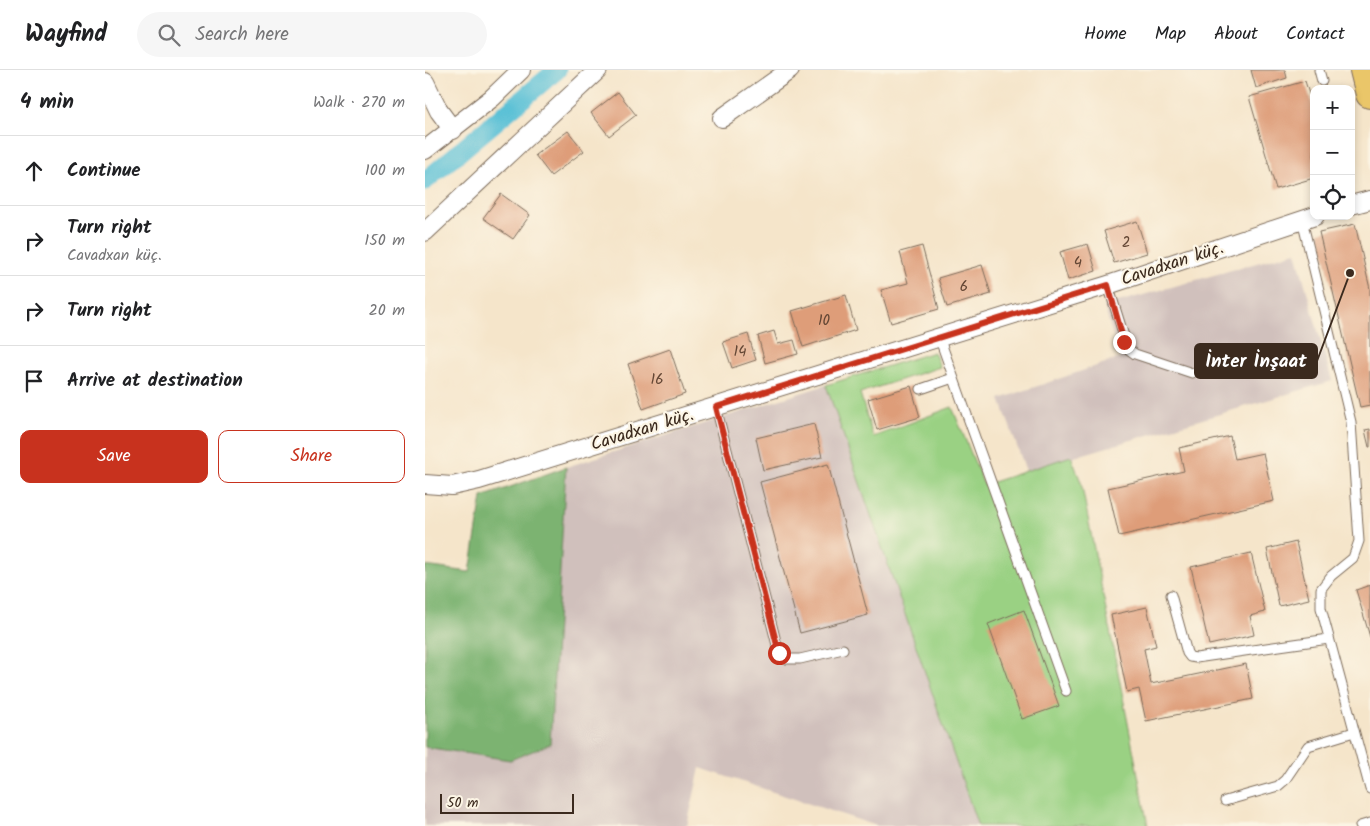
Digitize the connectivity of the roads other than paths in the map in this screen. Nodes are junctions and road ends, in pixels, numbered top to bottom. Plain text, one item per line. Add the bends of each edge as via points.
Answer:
1 (521, 70) edge
2 (598, 70) edge
3 (790, 70) edge
4 (1319, 70) edge
5 (1364, 70) edge
6 (1322, 80) dead end
7 (425, 82) edge
8 (1370, 94) edge
9 (722, 118) dead end
10 (453, 130) junction
11 (425, 150) edge
12 (1370, 200) edge
13 (1355, 204) edge
14 (1309, 218) edge
15 (425, 232) edge
16 (1108, 285) junction
17 (939, 337) junction
18 (1192, 373) dead end
19 (953, 378) junction
20 (921, 388) dead end
21 (716, 407) junction
22 (425, 484) edge
23 (1171, 595) dead end
24 (1329, 639) junction
25 (843, 649) dead end
26 (1066, 692) dead end
27 (1354, 732) junction
28 (1370, 789) edge
29 (1225, 801) dead end
30 (1370, 823) edge
31 (1360, 826) edge

1 - 10 street
2 - 15 street
3 - 9 street
4 - 6 lane
5 - 8 main road
7 - 10 street via 439,111
10 - 11 street
12 - 13 street
14 - 16 street, Cavadxan küç.
14 - 24 lane via 1347,399 1355,455 1359,542 1353,558 1321,588 1321,608
16 - 17 street, Cavadxan küç.
16 - 18 lane via 1128,349
17 - 19 lane
17 - 21 street, Cavadxan küç.
19 - 20 lane
19 - 26 lane
21 - 22 street, Cavadxan küç. via 479,480 452,486
21 - 25 lane via 779,653 785,659 801,659
23 - 24 lane via 1190,657
24 - 27 lane
27 - 28 lane
27 - 29 lane via 1308,746 1278,786
30 - 31 lane

